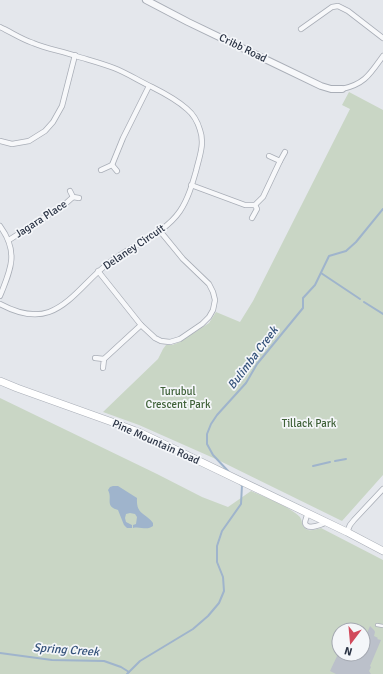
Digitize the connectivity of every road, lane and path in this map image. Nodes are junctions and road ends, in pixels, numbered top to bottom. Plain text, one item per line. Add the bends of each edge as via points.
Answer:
1 (146, 0) edge
2 (0, 27) edge
3 (301, 29) dead end
4 (383, 38) edge
5 (76, 56) junction
6 (383, 56) edge
7 (149, 86) junction
8 (342, 89) joint
9 (0, 141) edge
10 (285, 152) dead end
11 (269, 156) dead end
12 (280, 161) junction
13 (112, 165) junction
14 (100, 170) dead end
15 (117, 171) dead end
16 (192, 185) junction
17 (70, 191) dead end
18 (73, 197) junction
19 (79, 198) dead end
20 (255, 205) junction
21 (252, 218) dead end
22 (0, 226) edge
23 (160, 231) junction
24 (9, 240) junction
25 (98, 271) junction
26 (0, 296) edge
27 (0, 304) edge
28 (141, 325) junction
29 (95, 358) dead end
30 (104, 359) junction
31 (103, 368) dead end
32 (0, 381) edge
33 (383, 489) edge
34 (308, 513) junction
35 (327, 522) junction
36 (347, 532) junction
37 (383, 551) edge
38 (377, 625) dead end
39 (383, 626) edge

1 - 8 street, Cribb Road via 320,86
2 - 5 street, Delaney Circuit via 33,43
3 - 4 street via 332,7 338,6
5 - 7 street, Delaney Circuit via 114,68
5 - 9 street via 62,106 53,122 44,132 29,141 12,144
6 - 8 street via 360,82
7 - 13 street
7 - 16 street, Delaney Circuit via 170,96 189,110 200,130 202,144
10 - 12 street
11 - 12 street
12 - 20 street via 263,197
13 - 14 street
13 - 15 street
16 - 20 street via 245,206
16 - 23 street, Delaney Circuit via 180,211
17 - 18 street, Jagara Place
18 - 19 street, Jagara Place
18 - 24 street, Jagara Place
20 - 21 street via 257,209
22 - 24 street
23 - 25 street, Delaney Circuit
23 - 28 street via 208,284 215,300 213,310 202,324 180,339 170,342 154,338
24 - 26 street via 12,259 10,272
25 - 27 street, Delaney Circuit via 60,307 50,312 27,314
25 - 28 street
28 - 30 street
29 - 30 street
30 - 31 street
32 - 34 main road, Pine Mountain Road via 127,427
33 - 36 street via 354,520
34 - 35 main road, Pine Mountain Road
34 - 35 street via 307,526 314,527
35 - 36 main road, Pine Mountain Road
36 - 37 main road, Pine Mountain Road
38 - 39 lane

